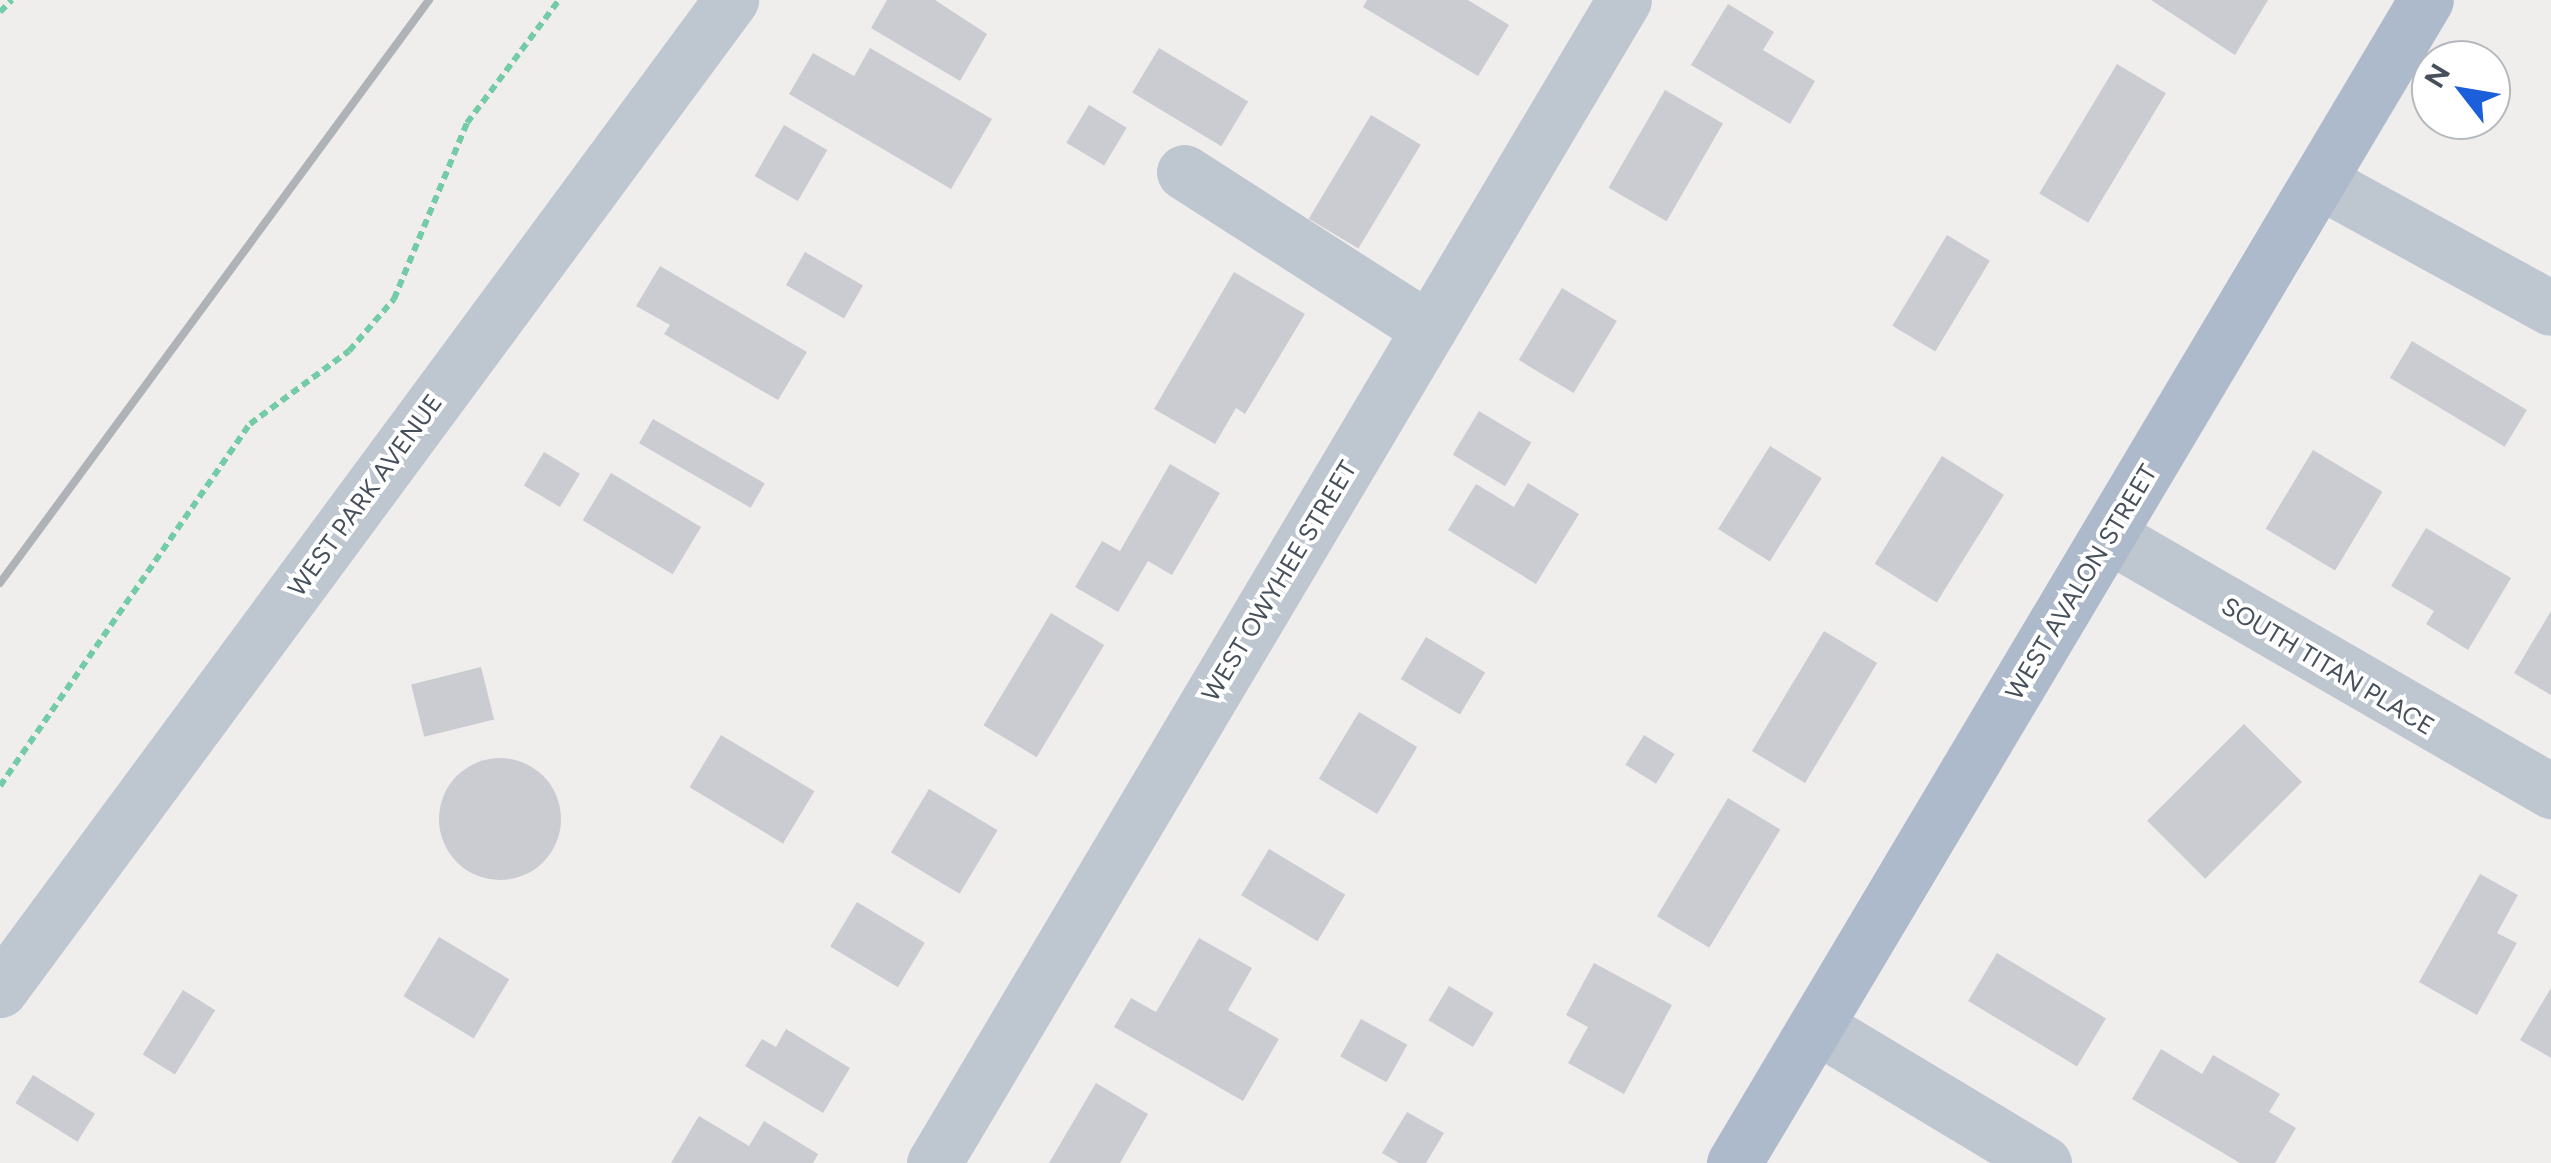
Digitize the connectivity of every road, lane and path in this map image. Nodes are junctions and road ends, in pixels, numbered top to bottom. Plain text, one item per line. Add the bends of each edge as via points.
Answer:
1 (12, 0) edge
2 (559, 0) edge
3 (731, 0) edge
4 (1624, 0) edge
5 (2426, 0) edge
6 (0, 12) edge
7 (1184, 172) dead end
8 (2319, 180) junction
9 (2551, 308) edge
10 (1428, 330) junction
11 (2108, 535) junction
12 (0, 786) edge
13 (2551, 791) edge
14 (0, 990) edge
15 (1816, 1026) junction
16 (934, 1163) edge
17 (1734, 1163) edge
18 (2044, 1163) edge

1 - 6 path
2 - 12 path via 468,123 394,299 349,351 250,424
3 - 14 street, WEST PARK AVENUE
4 - 10 street, WEST OWYHEE STREET
5 - 8 main road, WEST AVALON STREET
7 - 10 street
8 - 9 street
8 - 11 main road, WEST AVALON STREET
10 - 16 street, WEST OWYHEE STREET
11 - 13 street, SOUTH TITAN PLACE
11 - 15 main road, WEST AVALON STREET
15 - 17 main road, WEST AVALON STREET
15 - 18 street

